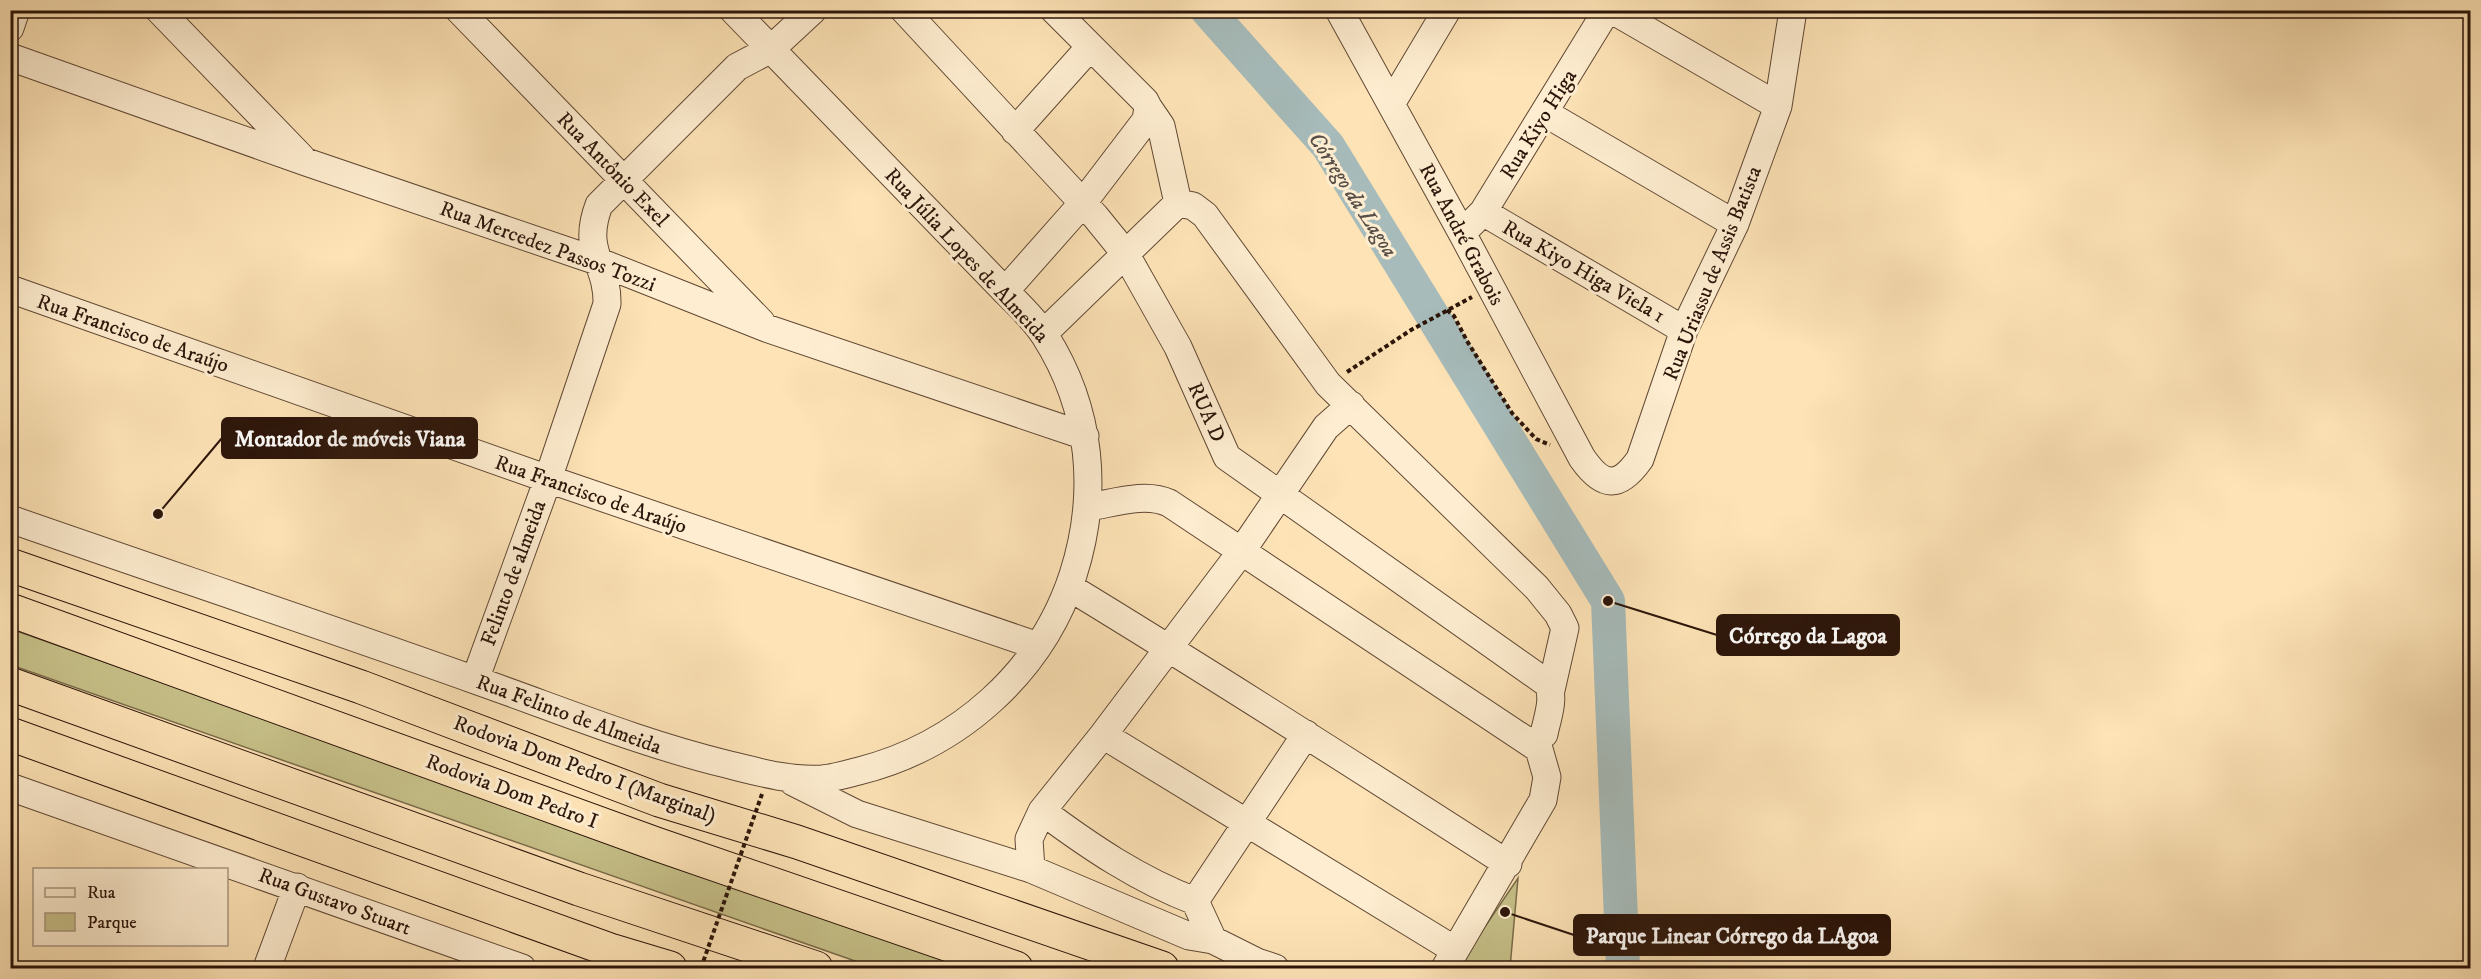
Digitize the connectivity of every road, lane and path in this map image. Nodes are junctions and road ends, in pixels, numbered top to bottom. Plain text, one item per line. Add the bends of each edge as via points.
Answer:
1 (16, 10) edge
2 (159, 10) edge
3 (459, 10) edge
4 (733, 10) edge
5 (813, 10) edge
6 (903, 10) edge
7 (1054, 10) edge
8 (1339, 10) edge
9 (1447, 10) edge
10 (1607, 10) edge
11 (1612, 10) edge
12 (1793, 10) edge
13 (10, 28) edge
14 (1090, 47) junction
15 (771, 49) junction
16 (10, 57) edge
17 (1391, 104) junction
18 (250, 105) junction
19 (1778, 106) junction
20 (1148, 107) junction
21 (1545, 113) junction
22 (1015, 130) junction
23 (225, 133) junction
24 (306, 162) junction
25 (624, 179) junction
26 (1178, 203) junction
27 (1082, 204) junction
28 (1483, 212) junction
29 (1735, 224) junction
30 (1462, 232) junction
31 (1125, 253) junction
32 (597, 261) junction
33 (10, 289) edge
34 (1005, 291) junction
35 (766, 328) junction
36 (1684, 330) junction
37 (1044, 333) junction
38 (1328, 384) junction
39 (1351, 405) junction
40 (1085, 436) junction
41 (1582, 458) junction
42 (548, 479) junction
43 (1278, 495) junction
44 (1089, 507) junction
45 (10, 519) edge
46 (1241, 552) junction
47 (10, 565) edge
48 (1069, 587) junction
49 (10, 610) edge
50 (1038, 646) junction
51 (1168, 646) junction
52 (475, 680) junction
53 (10, 684) edge
54 (1551, 690) junction
55 (10, 734) edge
56 (1306, 734) junction
57 (1103, 735) junction
58 (1532, 743) junction
59 (861, 770) junction
60 (786, 779) junction
61 (10, 787) edge
62 (762, 794) dead end
63 (1042, 811) junction
64 (873, 819) junction
65 (1248, 822) junction
66 (1508, 864) junction
67 (1031, 869) junction
68 (297, 887) junction
69 (1194, 901) junction
70 (1213, 940) junction
71 (1450, 959) edge
72 (267, 969) edge
73 (522, 969) edge
74 (670, 969) edge
75 (701, 969) edge
76 (816, 969) edge
77 (1016, 969) edge
78 (1162, 969) edge
79 (1275, 969) edge

1 - 13 street
2 - 18 street
3 - 25 street, Rua Antônio Exel
4 - 15 street, Rua Júlia Lopes de Almeida
5 - 15 street, Felinto de almeida
6 - 22 street, RUA D
7 - 14 street
8 - 17 street, Rua André Grabois
9 - 17 street
10 - 21 street, Rua Kiyo Higa
11 - 19 street
12 - 19 street, Rua Uriassu de Assis Batista
14 - 20 street
14 - 22 street
15 - 25 street, Felinto de almeida via 737,67
15 - 34 street, Rua Júlia Lopes de Almeida
16 - 23 street, Rua Mercedez Passos Tozzi
17 - 30 street, Rua André Grabois
18 - 23 street
18 - 24 street
19 - 29 street, Rua Uriassu de Assis Batista
20 - 26 street via 1161,126
20 - 27 street via 1146,120
21 - 28 street, Rua Kiyo Higa
21 - 29 street
22 - 27 street, RUA D
23 - 24 street, Rua Mercedez Passos Tozzi
24 - 32 street, Rua Mercedez Passos Tozzi
25 - 32 street, Felinto de almeida via 599,205 595,217 592,242
25 - 35 street, Rua Antônio Exel
26 - 31 street
26 - 38 street via 1193,206 1204,215
27 - 31 street, RUA D
27 - 34 street
28 - 30 street, Rua Kiyo Higa
28 - 36 street, Rua Kiyo Higa Viela 1
29 - 36 street, Rua Uriassu de Assis Batista
30 - 41 street, Rua André Grabois
31 - 37 street
31 - 43 street, RUA D via 1178,347 1227,457
32 - 35 street, Rua Mercedez Passos Tozzi
32 - 42 street, Felinto de almeida via 607,304
33 - 42 street, Rua Francisco de Araújo
34 - 37 street, Rua Júlia Lopes de Almeida
35 - 40 street, Rua Mercedez Passos Tozzi
36 - 41 street, Rua Uriassu de Assis Batista via 1643,451 1629,474 1619,480 1605,480 1593,473
37 - 40 street, Rua Júlia Lopes de Almeida via 1072,386
38 - 39 street
38 - 41 path via 1412,330 1450,312 1512,413 1536,439
39 - 43 street via 1326,427
39 - 54 street via 1537,588 1558,614 1565,628
40 - 44 street, Rua Júlia Lopes de Almeida
42 - 50 street, Rua Francisco de Araújo
42 - 52 street, Felinto de almeida
43 - 46 street
43 - 54 street, RUA D via 1548,684
44 - 46 street via 1158,498
44 - 48 street, Rua Júlia Lopes de Almeida
45 - 52 street, Rua Felinto de Almeida
46 - 51 street
46 - 58 street
47 - 78 highway, Rodovia Dom Pedro I (Marginal) via 361,687 659,800 797,842
48 - 50 street, Rua Felinto de Almeida
48 - 51 street
49 - 77 highway, Rodovia Dom Pedro I via 656,844
50 - 59 street, Rua Felinto de Almeida via 1005,689 950,732 915,752
51 - 56 street
51 - 57 street
52 - 60 street, Rua Felinto de Almeida via 671,751
53 - 76 highway via 568,885
54 - 58 street via 1544,734
55 - 74 highway
56 - 65 street
56 - 66 street
57 - 63 street
57 - 65 street
58 - 66 street via 1539,749 1547,777 1543,800
59 - 60 street, Rua Felinto de Almeida via 825,779
59 - 64 street via 854,792 856,802
60 - 64 street
61 - 68 street, Rua Gustavo Stuart
62 - 75 path, bridge
63 - 67 street via 1029,839
63 - 69 street via 1090,847 1168,891
64 - 67 street
65 - 69 street
65 - 71 street
66 - 71 street
67 - 70 street via 1189,936
68 - 72 street
68 - 73 street, Rua Gustavo Stuart
69 - 70 street
70 - 79 street

